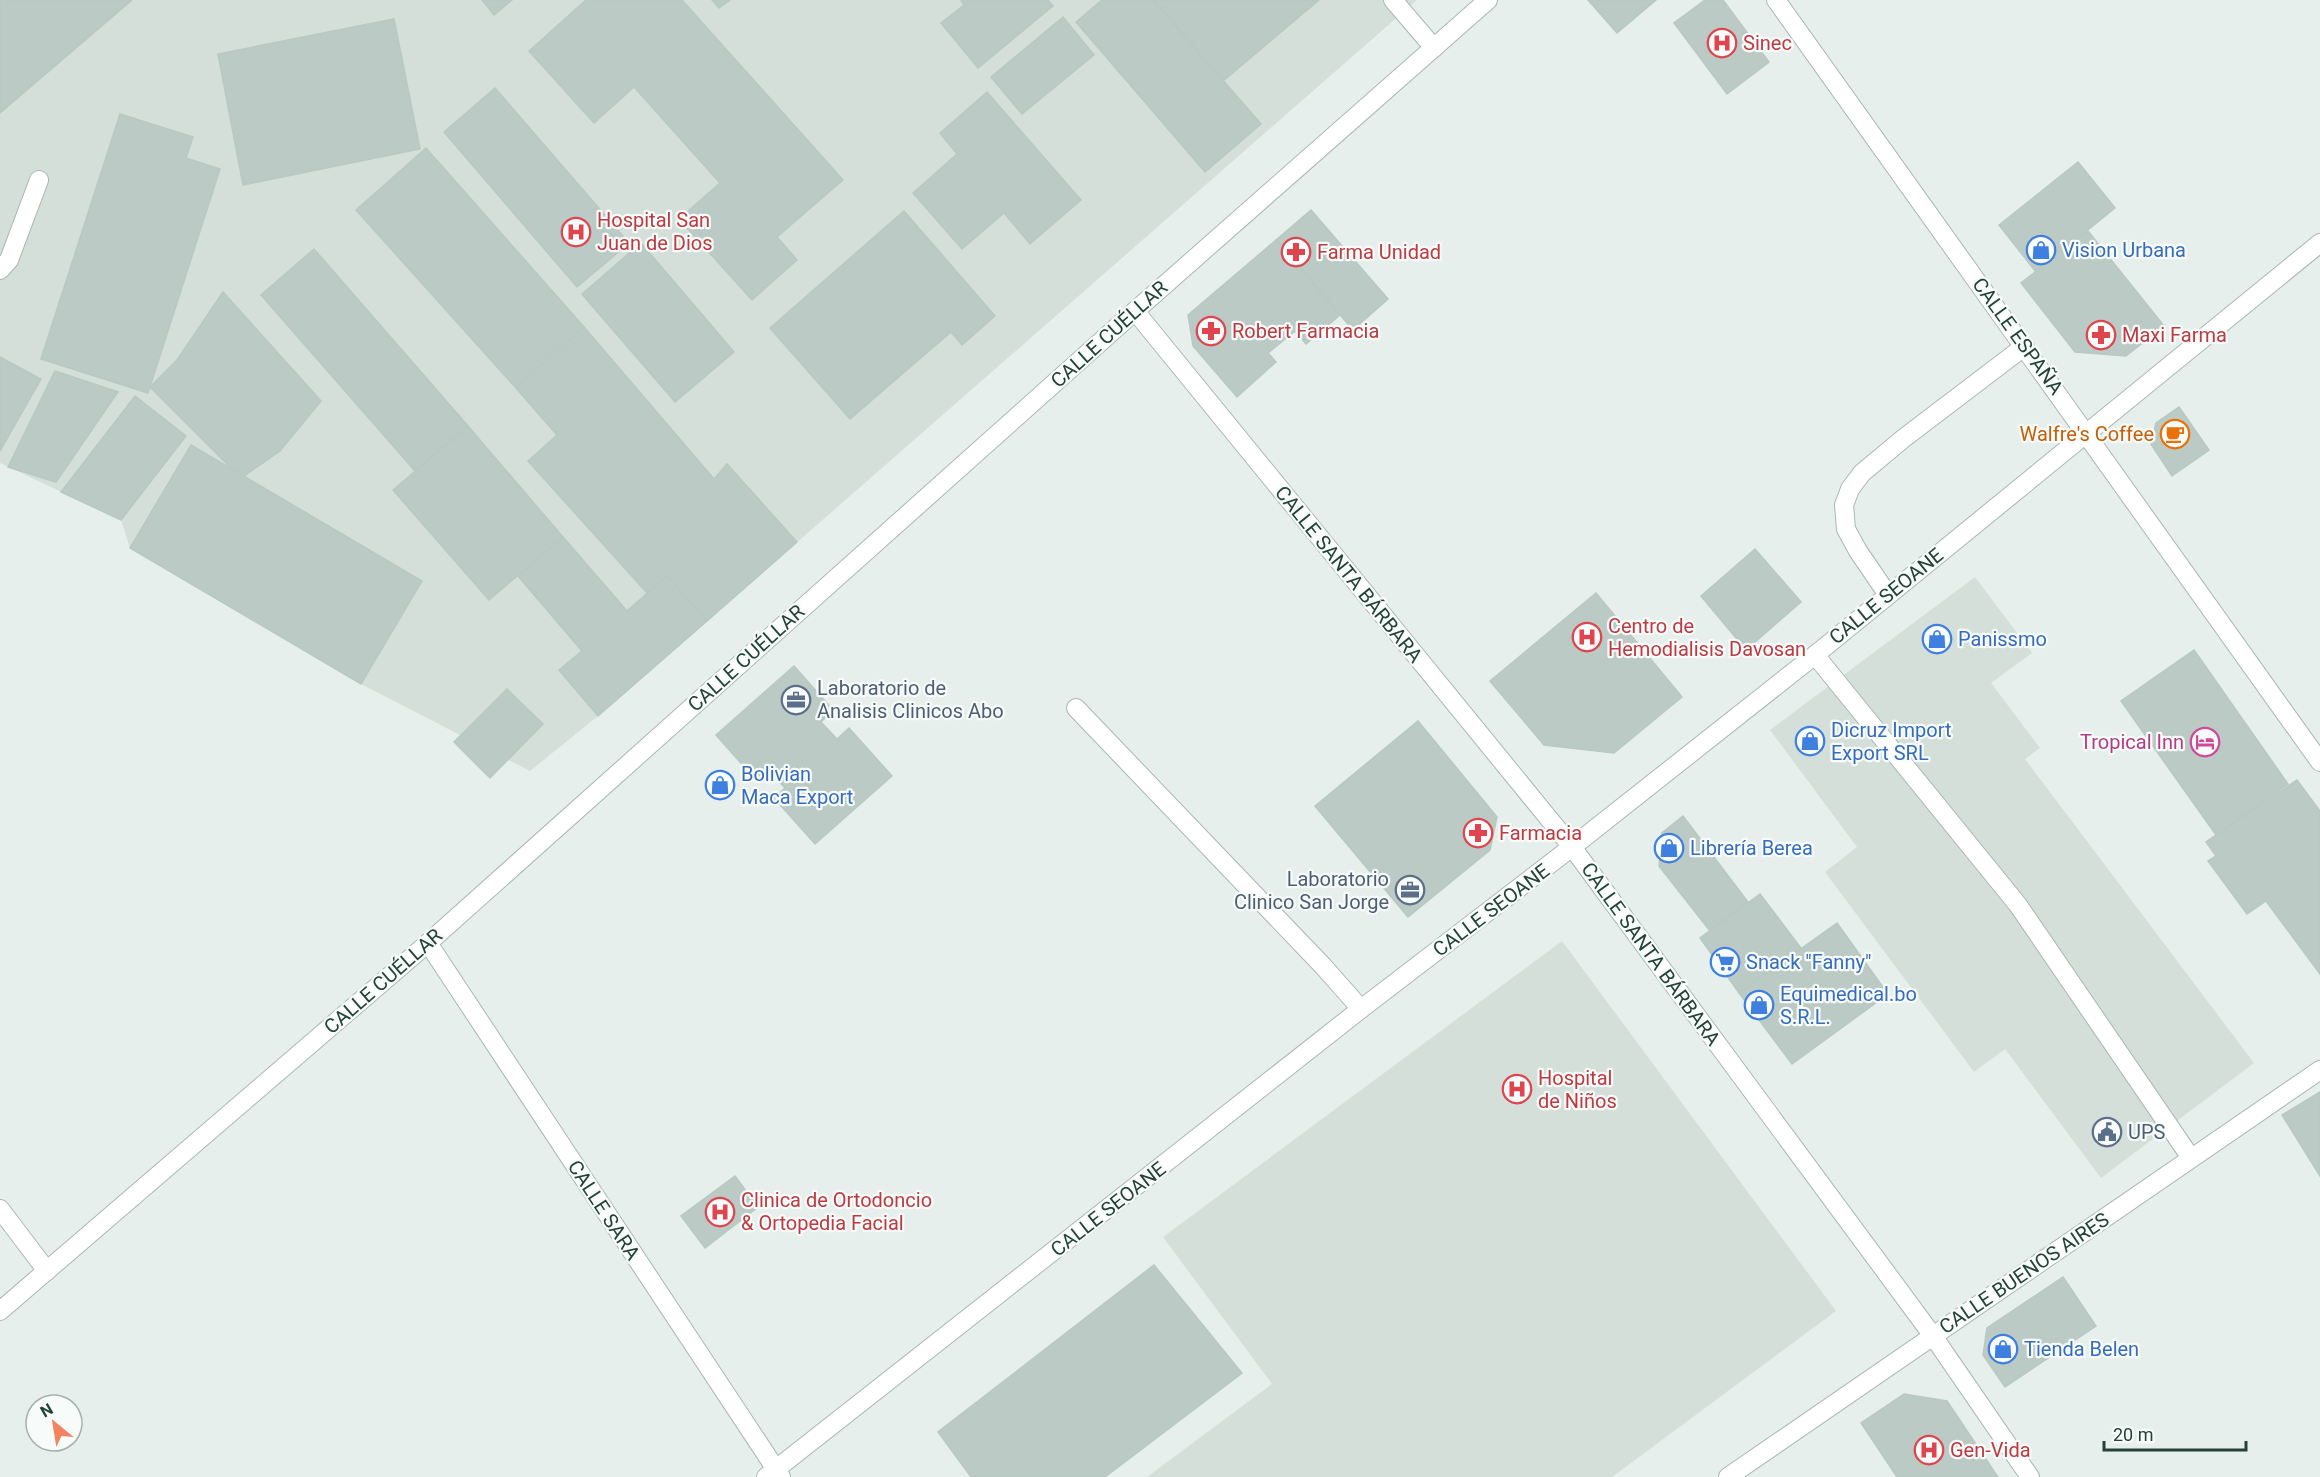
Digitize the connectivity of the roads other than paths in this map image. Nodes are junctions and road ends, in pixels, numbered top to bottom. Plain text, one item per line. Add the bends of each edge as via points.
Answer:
1 (1393, 0) edge
2 (1488, 0) edge
3 (1776, 0) edge
4 (1434, 48) junction
5 (39, 180) dead end
6 (2320, 243) edge
7 (0, 270) edge
8 (1135, 311) junction
9 (2025, 346) junction
10 (2086, 432) junction
11 (1888, 595) junction
12 (1815, 655) junction
13 (1076, 708) dead end
14 (2320, 762) edge
15 (1572, 847) junction
16 (428, 943) junction
17 (1361, 1009) junction
18 (2320, 1070) edge
19 (2192, 1158) junction
20 (0, 1209) edge
21 (47, 1271) junction
22 (0, 1311) edge
23 (1933, 1336) junction
24 (774, 1475) edge
25 (1728, 1477) edge
26 (2030, 1477) edge

1 - 4 street
2 - 4 street, CALLE CUÉLLAR
3 - 9 street, CALLE ESPAÑA
4 - 8 street, CALLE CUÉLLAR
5 - 7 street via 9,260
6 - 10 street, CALLE SEOANE
8 - 15 street, CALLE SANTA BÁRBARA
8 - 16 street, CALLE CUÉLLAR
9 - 10 street, CALLE ESPAÑA
9 - 11 street via 1904,438 1862,473 1850,489 1844,505 1846,529
10 - 11 street, CALLE SEOANE
10 - 14 street, CALLE ESPAÑA
11 - 12 street, CALLE SEOANE
12 - 15 street, CALLE SEOANE
12 - 19 street via 2018,905
13 - 17 street
15 - 17 street, CALLE SEOANE
15 - 23 street, CALLE SANTA BÁRBARA
16 - 21 street, CALLE CUÉLLAR
16 - 24 street, CALLE SARA
17 - 24 street, CALLE SEOANE
18 - 19 street, CALLE BUENOS AIRES
19 - 23 street, CALLE BUENOS AIRES
20 - 21 street
21 - 22 street, CALLE CUÉLLAR
23 - 25 street, CALLE BUENOS AIRES
23 - 26 street, CALLE SANTA BÁRBARA

